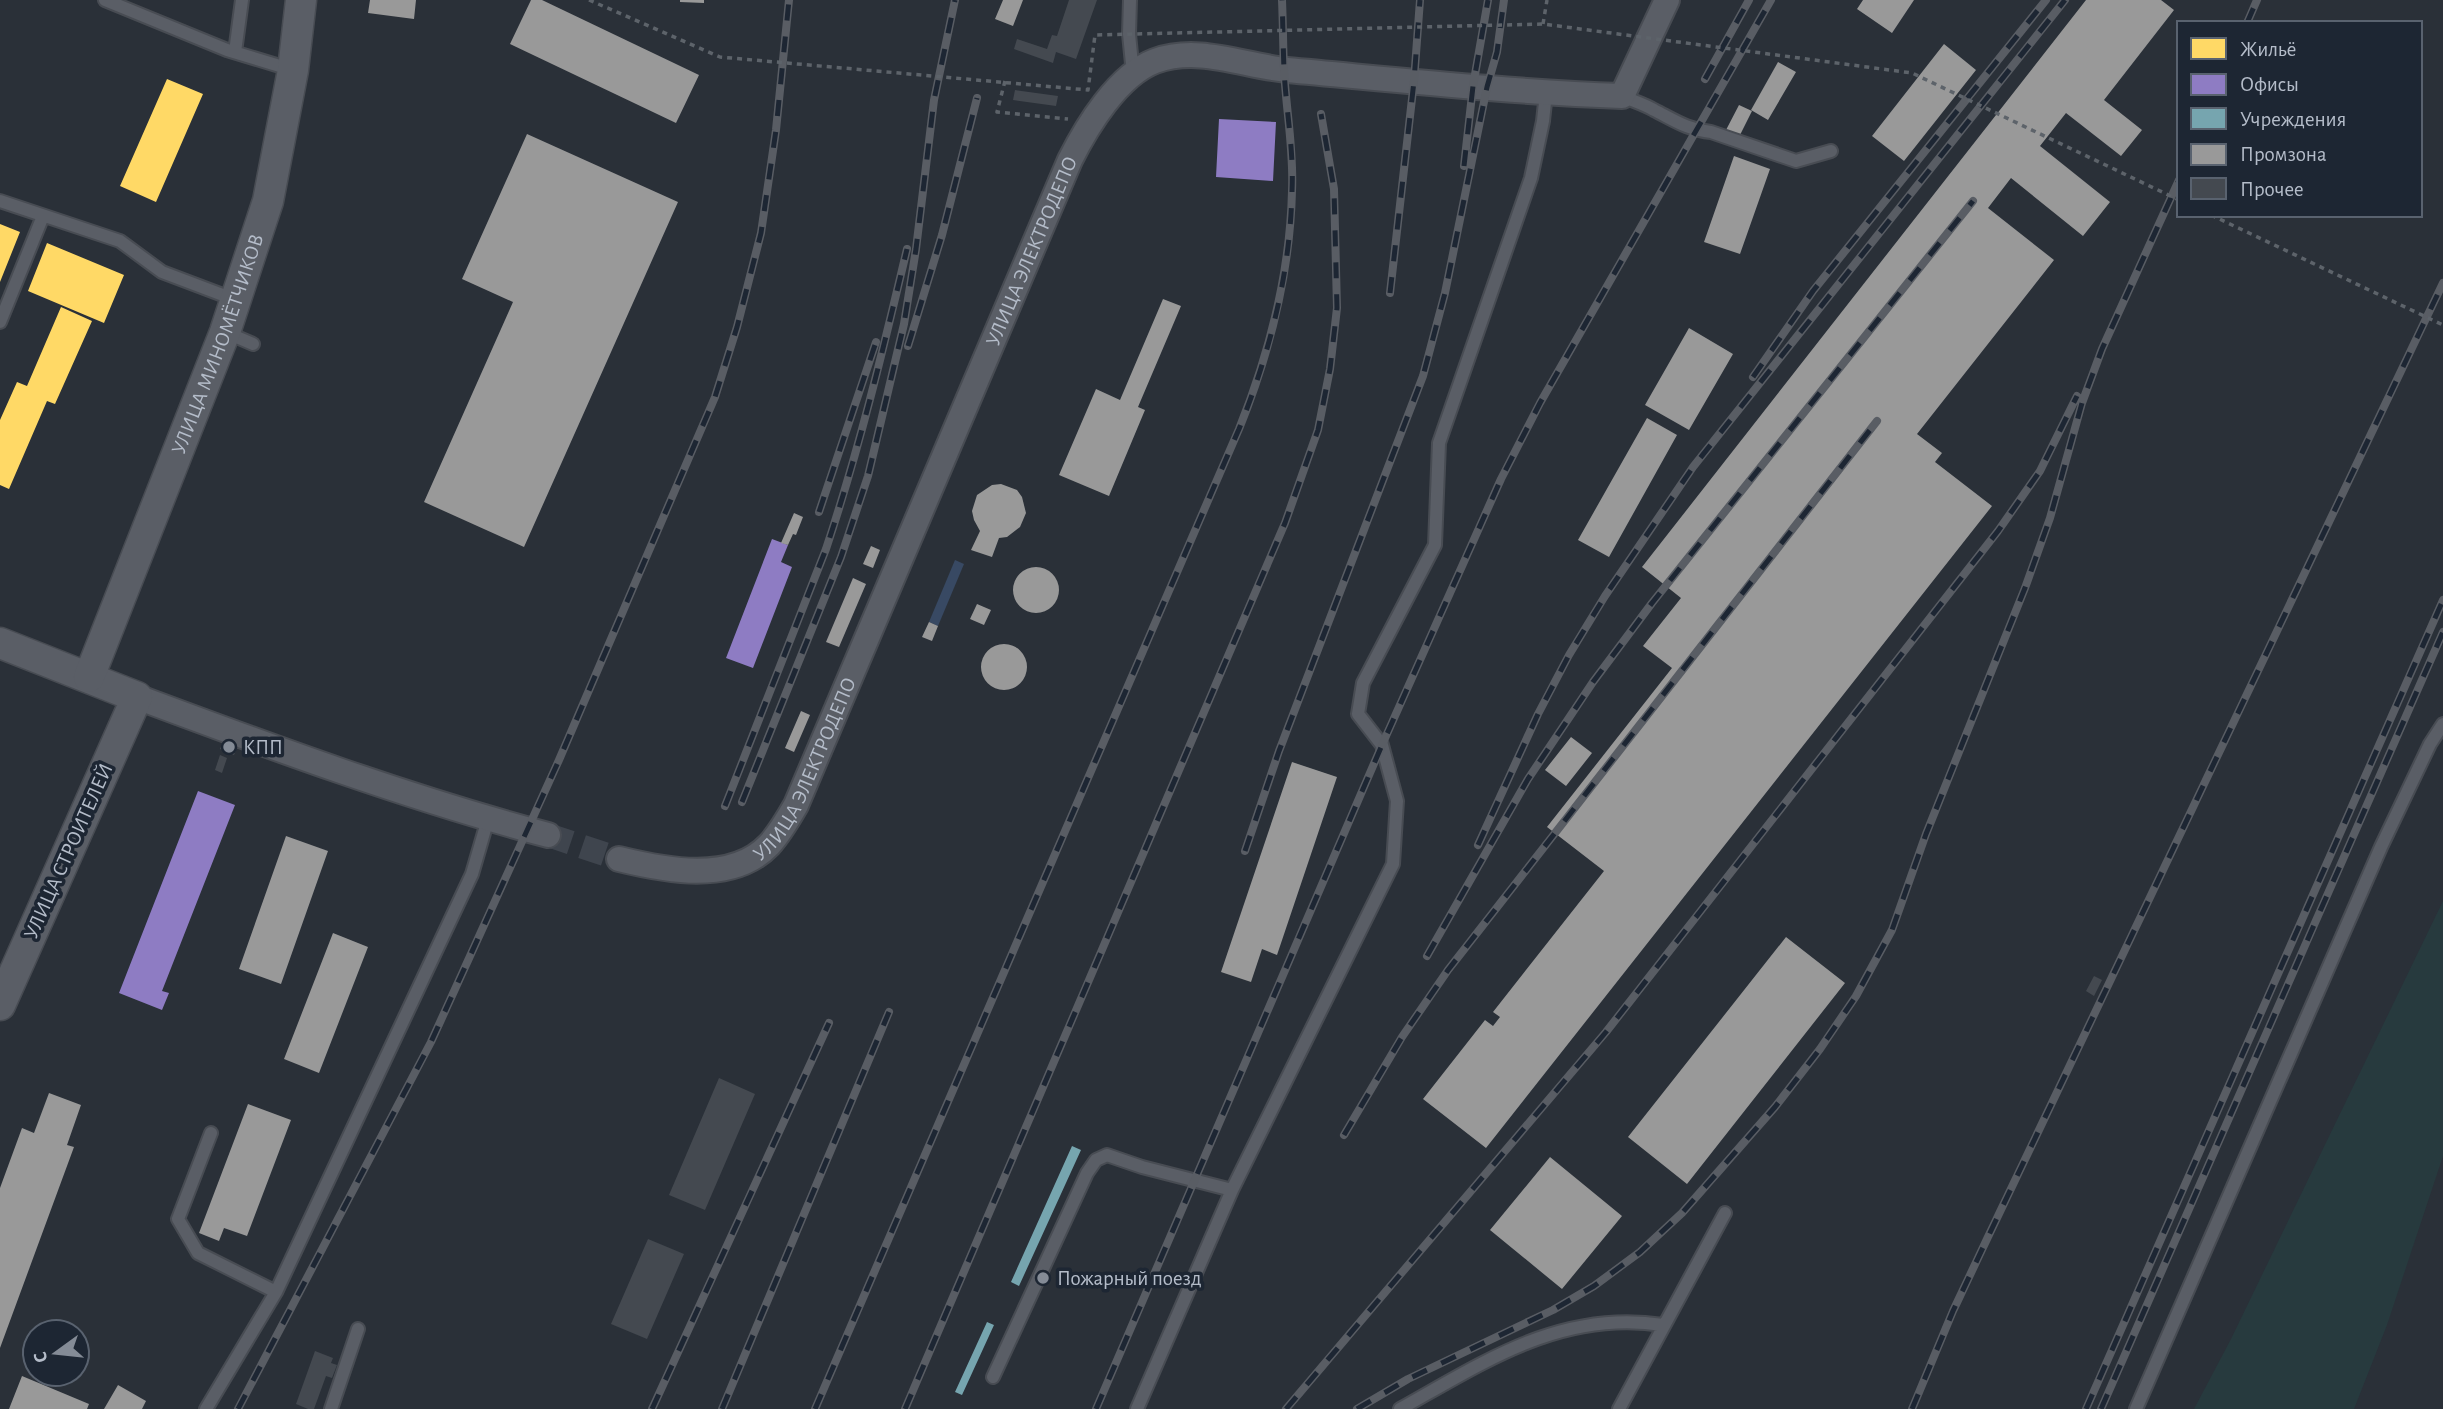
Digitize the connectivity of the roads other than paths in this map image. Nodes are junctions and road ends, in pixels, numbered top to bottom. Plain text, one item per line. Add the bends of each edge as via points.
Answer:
1 (104, 0) edge
2 (242, 0) edge
3 (302, 0) edge
4 (1130, 0) edge
5 (1667, 0) edge
6 (234, 52) junction
7 (293, 71) junction
8 (1133, 74) junction
9 (1546, 93) junction
10 (1622, 96) junction
11 (1831, 152) dead end
12 (0, 201) edge
13 (43, 216) junction
14 (236, 300) junction
15 (0, 321) edge
16 (225, 332) junction
17 (253, 344) dead end
18 (2, 650) edge
19 (89, 677) junction
20 (137, 697) junction
21 (2443, 724) edge
22 (488, 819) junction
23 (548, 835) tunnel mouth
24 (619, 859) tunnel mouth
25 (3, 992) edge
26 (211, 1133) dead end
27 (1232, 1191) junction
28 (1725, 1213) dead end
29 (276, 1292) junction
30 (1662, 1325) junction
31 (358, 1329) dead end
32 (993, 1377) dead end
33 (206, 1409) edge
34 (331, 1409) edge
35 (1137, 1409) edge
36 (1400, 1409) edge
37 (1619, 1409) edge
38 (2136, 1409) edge

1 - 6 lane
2 - 6 lane
3 - 7 street, УЛИЦА МИНОМЁТЧИКОВ
4 - 8 lane
5 - 10 street
6 - 7 lane
7 - 14 street, УЛИЦА МИНОМЁТЧИКОВ via 268,201
8 - 9 street, УЛИЦА ЭЛЕКТРОДЕПО via 1157,60 1216,57 1284,69
8 - 24 street, УЛИЦА ЭЛЕКТРОДЕПО via 1099,112 1070,160 796,805 780,830 767,847 728,867 679,870
9 - 10 street, УЛИЦА ЭЛЕКТРОДЕПО
9 - 27 lane via 1531,178 1439,443 1435,545 1363,684 1357,714 1382,745 1397,801 1393,864
10 - 11 lane via 1680,125 1796,160
12 - 13 lane
13 - 14 lane via 120,242 162,272
13 - 15 lane
14 - 16 street, УЛИЦА МИНОМЁТЧИКОВ
16 - 17 lane
16 - 19 street, УЛИЦА МИНОМЁТЧИКОВ
18 - 19 street
19 - 20 street
20 - 22 street
20 - 25 street, УЛИЦА СТРОИТЕЛЕЙ
21 - 38 lane via 2381,847
22 - 23 street
22 - 29 lane via 472,874
26 - 29 lane via 178,1219 198,1253
27 - 32 lane via 1107,1155 1096,1160
27 - 35 lane
28 - 30 lane
29 - 33 lane
30 - 36 lane via 1606,1321 1532,1339
30 - 37 lane
31 - 34 lane

